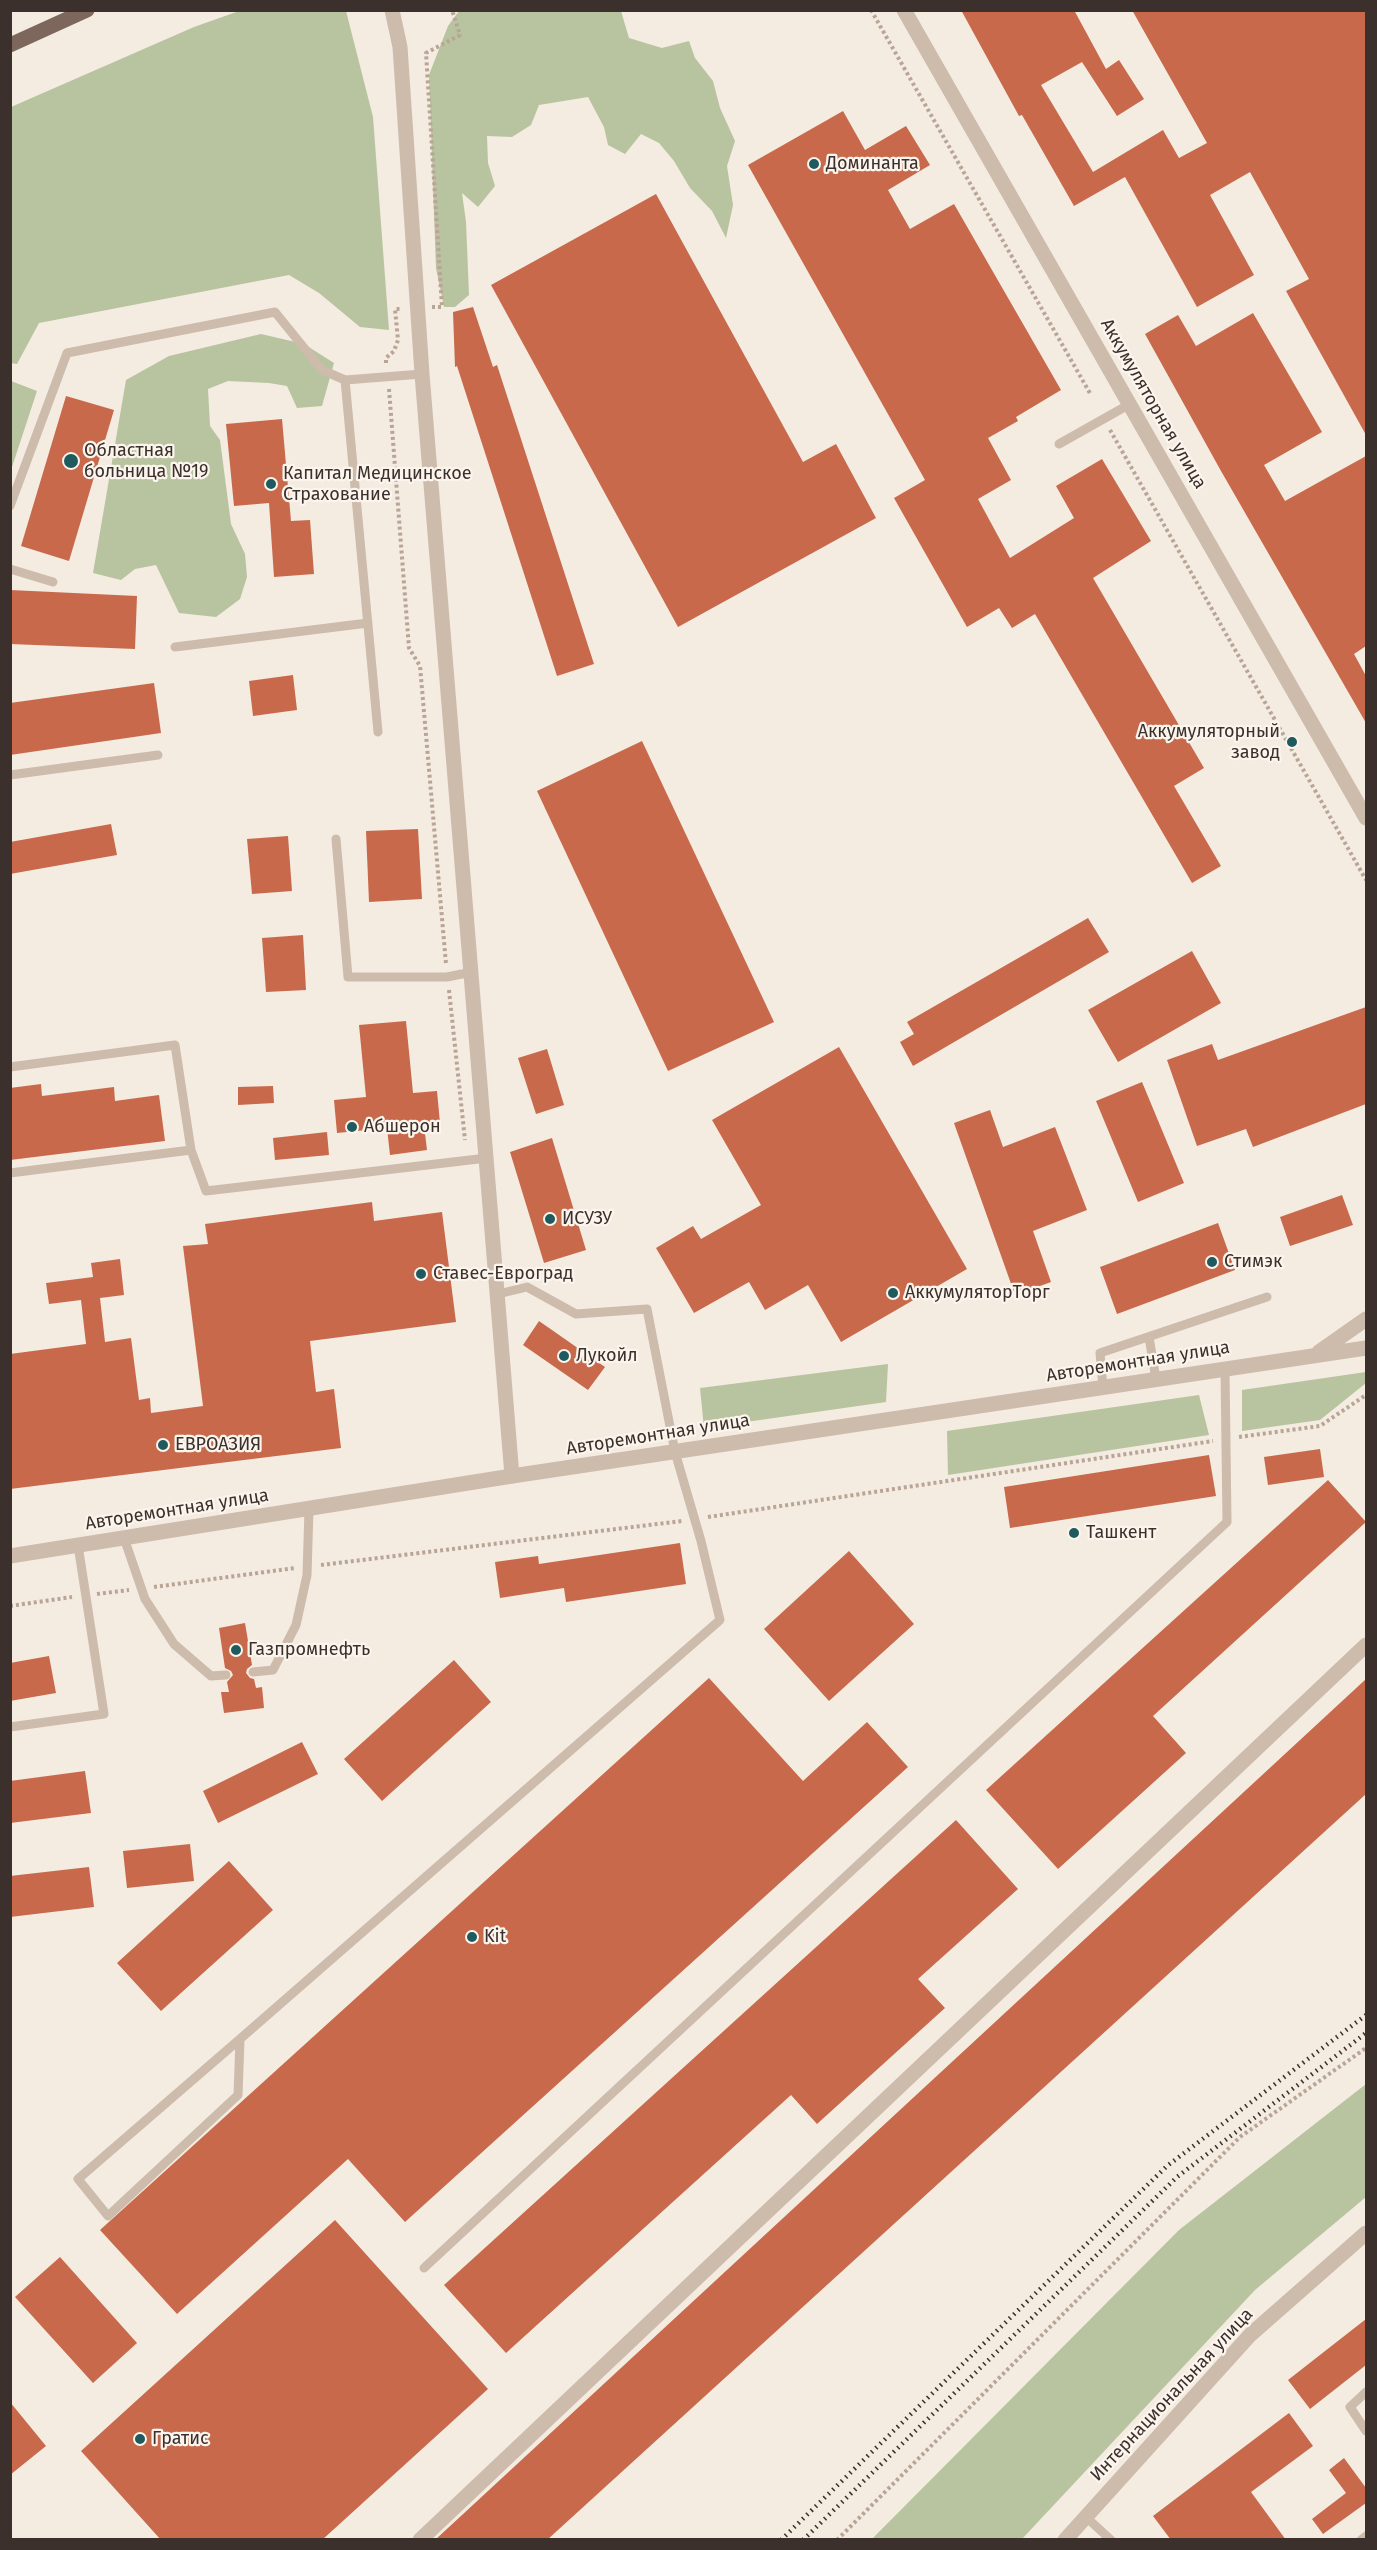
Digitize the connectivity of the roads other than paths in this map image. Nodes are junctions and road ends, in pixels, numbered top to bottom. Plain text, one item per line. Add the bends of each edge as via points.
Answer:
1 (87, 10) edge
2 (392, 10) edge
3 (904, 10) edge
4 (10, 45) edge
5 (422, 374) junction
6 (345, 380) junction
7 (1130, 404) junction
8 (1059, 444) dead end
9 (10, 506) edge
10 (10, 569) edge
11 (53, 582) dead end
12 (368, 623) junction
13 (175, 647) dead end
14 (378, 732) dead end
15 (158, 755) dead end
16 (10, 775) edge
17 (1366, 818) edge
18 (336, 839) dead end
19 (472, 972) junction
20 (10, 1067) edge
21 (191, 1150) junction
22 (487, 1158) junction
23 (10, 1173) edge
24 (498, 1294) junction
25 (1267, 1297) dead end
26 (1366, 1319) edge
27 (1149, 1337) junction
28 (1366, 1348) edge
29 (1311, 1356) junction
30 (1225, 1369) junction
31 (1156, 1380) junction
32 (1103, 1388) junction
33 (675, 1452) junction
34 (512, 1476) junction
35 (309, 1509) junction
36 (124, 1538) junction
37 (78, 1545) junction
38 (10, 1556) edge
39 (1366, 1645) edge
40 (254, 1672) dead end
41 (226, 1675) dead end
42 (10, 1727) edge
43 (240, 2038) junction
44 (1366, 2233) edge
45 (424, 2268) dead end
46 (1366, 2392) edge
47 (1366, 2431) edge
48 (1086, 2517) junction
49 (1366, 2536) edge
50 (420, 2540) edge
51 (1065, 2540) edge
52 (1111, 2540) edge
53 (1361, 2540) edge

1 - 4 main road
2 - 5 street via 400,47
3 - 7 street, Аккумуляторная улица
5 - 6 lane
5 - 19 street
6 - 9 lane via 321,370 275,312 67,352
6 - 12 lane
7 - 8 lane
7 - 17 street, Аккумуляторная улица
10 - 11 lane
12 - 13 lane
12 - 14 lane
15 - 16 lane
18 - 19 lane via 348,977 447,977
19 - 22 street
20 - 21 lane via 175,1045
21 - 22 lane via 206,1191
21 - 23 lane
22 - 24 street
24 - 33 lane via 527,1287 576,1314 647,1309
24 - 34 street
25 - 27 lane
26 - 29 street
27 - 31 lane
27 - 32 lane via 1100,1353
28 - 29 street
29 - 30 street, Авторемонтная улица
30 - 31 street, Авторемонтная улица
30 - 45 lane via 1227,1522
31 - 32 street, Авторемонтная улица
32 - 33 street, Авторемонтная улица
33 - 34 street, Авторемонтная улица
33 - 43 lane via 702,1541 720,1620
34 - 35 street, Авторемонтная улица
35 - 36 street, Авторемонтная улица
35 - 40 lane via 307,1575 296,1625 273,1670
36 - 37 street, Авторемонтная улица
36 - 41 lane via 145,1599 174,1644 211,1676
37 - 38 street, Авторемонтная улица
37 - 42 lane via 104,1714
39 - 50 street
43 - 43 lane via 78,2179 108,2216 238,2095
44 - 48 street, Интернациональная улица via 1250,2335
46 - 47 lane via 1350,2407
48 - 51 street, Интернациональная улица
48 - 52 lane
49 - 53 lane

